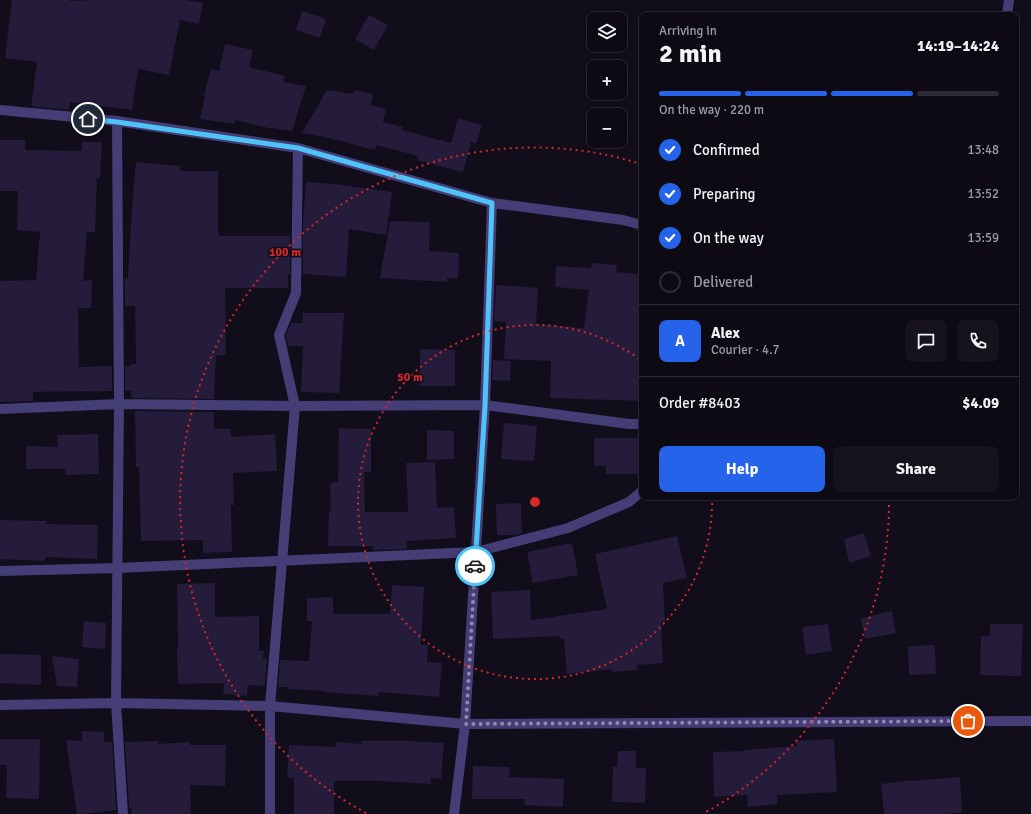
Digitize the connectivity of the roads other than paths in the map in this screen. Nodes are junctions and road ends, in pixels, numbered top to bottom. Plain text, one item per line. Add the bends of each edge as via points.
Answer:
1 (1009, 0) edge
2 (1007, 12) edge
3 (0, 110) edge
4 (117, 122) junction
5 (298, 148) junction
6 (492, 203) junction
7 (639, 224) edge
8 (120, 404) junction
9 (295, 406) junction
10 (485, 406) junction
11 (0, 409) edge
12 (639, 424) edge
13 (639, 494) edge
14 (476, 552) junction
15 (282, 561) junction
16 (118, 568) junction
17 (0, 570) edge
18 (116, 703) junction
19 (0, 704) edge
20 (270, 706) junction
21 (1031, 721) edge
22 (466, 724) junction
23 (123, 814) edge
24 (270, 814) edge
25 (454, 814) edge

1 - 2 street
3 - 4 street
4 - 5 street
4 - 8 street
5 - 6 street
5 - 9 street via 296,293 279,336
6 - 7 street
6 - 10 street
8 - 9 street
8 - 11 street
8 - 16 street
9 - 10 street
9 - 15 street
10 - 12 street
10 - 14 street
13 - 14 street via 629,502 568,528
14 - 15 street
14 - 22 street
15 - 16 street
15 - 20 street
16 - 17 street
16 - 18 street
18 - 19 street
18 - 20 street
18 - 23 street
20 - 22 street
20 - 24 street
21 - 22 street
22 - 25 street

